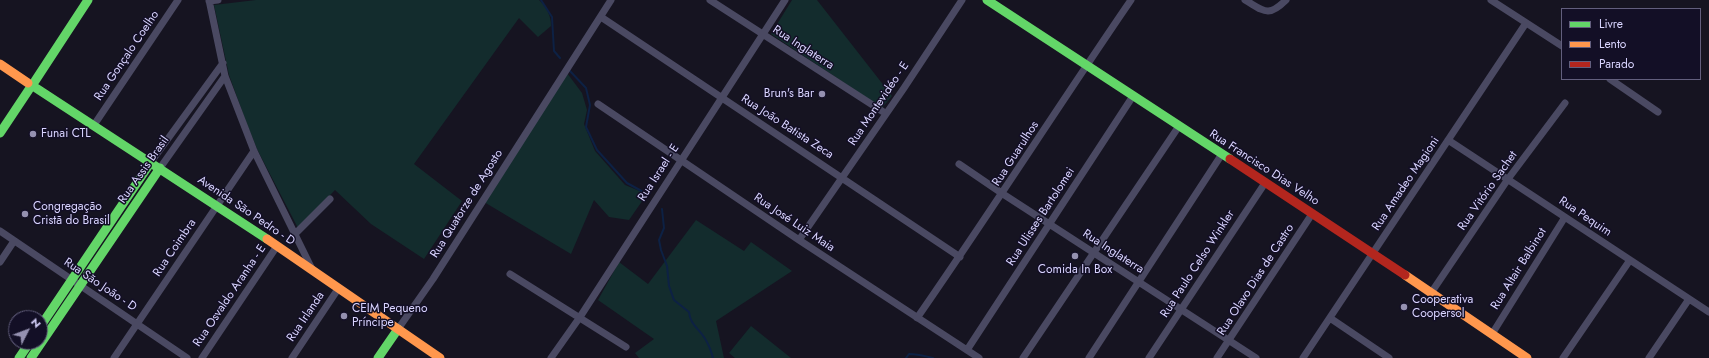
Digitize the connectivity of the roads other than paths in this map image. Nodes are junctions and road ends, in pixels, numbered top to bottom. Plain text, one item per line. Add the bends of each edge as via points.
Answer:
1 (88, 0) edge
2 (178, 0) edge
3 (209, 0) edge
4 (218, 0) edge
5 (611, 0) edge
6 (710, 0) edge
7 (785, 0) edge
8 (962, 0) edge
9 (987, 0) edge
10 (1131, 0) edge
11 (1245, 0) edge
12 (1286, 0) edge
13 (1491, 0) edge
14 (601, 17) junction
15 (1526, 23) junction
16 (763, 35) junction
17 (1561, 45) edge
18 (223, 63) junction
19 (0, 64) edge
20 (1086, 66) junction
21 (225, 76) junction
22 (1611, 80) edge
23 (32, 85) junction
24 (1133, 96) junction
25 (721, 97) junction
26 (1565, 103) dead end
27 (598, 104) dead end
28 (1658, 112) dead end
29 (885, 113) junction
30 (94, 125) junction
31 (1179, 126) junction
32 (0, 133) edge
33 (1448, 140) junction
34 (254, 151) junction
35 (1222, 154) junction
36 (680, 161) junction
37 (152, 162) junction
38 (959, 164) dead end
39 (160, 168) junction
40 (842, 177) junction
41 (1508, 179) junction
42 (1265, 183) junction
43 (1003, 194) junction
44 (330, 199) dead end
45 (217, 206) junction
46 (1312, 214) junction
47 (1565, 216) junction
48 (111, 222) junction
49 (1050, 224) junction
50 (119, 228) junction
51 (0, 231) edge
52 (295, 234) junction
53 (799, 240) junction
54 (14, 241) junction
55 (277, 246) junction
56 (1094, 253) junction
57 (1373, 253) junction
58 (960, 257) junction
59 (1630, 260) junction
60 (0, 262) edge
61 (313, 271) junction
62 (510, 274) dead end
63 (1138, 282) junction
64 (76, 283) junction
65 (338, 289) junction
66 (1431, 293) junction
67 (1689, 299) junction
68 (1181, 310) junction
69 (1709, 312) edge
70 (48, 317) edge
71 (580, 317) junction
72 (917, 318) junction
73 (1330, 318) junction
74 (137, 324) junction
75 (48, 329) edge
76 (398, 329) junction
77 (1492, 334) junction
78 (1228, 341) junction
79 (626, 347) dead end
80 (967, 350) junction
81 (114, 358) edge
82 (187, 358) edge
83 (202, 358) edge
84 (292, 358) edge
85 (378, 358) edge
86 (440, 358) edge
87 (551, 358) edge
88 (979, 358) edge
89 (1023, 358) edge
90 (1088, 358) edge
91 (1149, 358) edge
92 (1217, 358) edge
93 (1256, 358) edge
94 (1303, 358) edge
95 (1389, 358) edge
96 (1527, 358) edge
97 (1562, 358) edge
98 (1649, 358) edge

1 - 23 street
2 - 30 street, Rua Gonçalo Coelho
3 - 4 street
3 - 18 street
5 - 14 street, Rua Quatorze de Agosto
6 - 16 street, Rua Inglaterra
7 - 16 street, Rua Israel - E
8 - 29 street, Rua Montevidéo - E
9 - 20 street, Rua Francisco Dias Velho
10 - 20 street, Rua Guarulhos
11 - 12 street via 1265,12 1276,10
13 - 15 street
14 - 25 street, Rua João Batista Zeca
14 - 76 street, Rua Quatorze de Agosto via 433,279
15 - 17 street
15 - 33 street, Rua Amadeo Magioni
16 - 25 street, Rua Israel - E
16 - 29 street, Rua Inglaterra
18 - 21 street
18 - 37 street, Rua Assis Brasil
19 - 23 street, Avenida São Pedro - D
20 - 24 street, Rua Francisco Dias Velho
20 - 43 street, Rua Guarulhos
21 - 34 street
21 - 39 street, Rua Assis Brasil
22 - 28 street
23 - 30 street, Avenida São Pedro - D
23 - 32 street
24 - 31 street, Rua Francisco Dias Velho
24 - 49 street, Rua Ulisses Bartolomei
25 - 36 street, Rua Israel - E
25 - 40 street, Rua João Batista Zeca
26 - 41 street, Rua Vitório Sachet
27 - 36 street, Rua José Luiz Maia
29 - 40 street, Rua Montevidéo - E
30 - 37 street, Avenida São Pedro - D
31 - 35 street, Rua Francisco Dias Velho
31 - 56 street
33 - 41 street, Rua Pequim
33 - 57 street, Rua Amadeo Magioni
34 - 45 street, Rua Coimbra
34 - 52 street
35 - 42 street, Rua Francisco Dias Velho
35 - 63 street
36 - 53 street, Rua José Luiz Maia
36 - 71 street, Rua Israel - E
37 - 39 street, Avenida São Pedro - D
37 - 48 street, Rua Assis Brasil
38 - 43 street, Rua Inglaterra
39 - 45 street, Avenida São Pedro - D
39 - 50 street, Rua Assis Brasil
40 - 53 street, Rua Montevidéo - E
40 - 58 street, Rua João Batista Zeca
41 - 47 street, Rua Pequim
41 - 66 street, Rua Vitório Sachet
42 - 46 street, Rua Francisco Dias Velho
42 - 68 street, Rua Paulo Celso Winkler
43 - 49 street, Rua Inglaterra
43 - 58 street, Rua Guarulhos
44 - 52 street
45 - 55 street, Avenida São Pedro - D
45 - 74 street, Rua Coimbra
46 - 57 street, Rua Francisco Dias Velho
46 - 78 street, Rua Olavo Dias de Castro
47 - 59 street, Rua Pequim
47 - 77 street, Rua Altair Balbinot
48 - 50 street
48 - 64 street, Rua Assis Brasil
49 - 56 street, Rua Inglaterra
49 - 80 street, Rua Ulisses Bartolomei
50 - 64 street, Rua Assis Brasil
51 - 54 street, Rua São João - D
52 - 61 street
53 - 72 street, Rua José Luiz Maia
54 - 60 street
54 - 64 street, Rua São João - D
55 - 61 street, Avenida São Pedro - D
55 - 83 street, Rua Osvaldo Aranha - E
56 - 63 street, Rua Inglaterra
56 - 89 street
57 - 66 street, Rua Francisco Dias Velho
57 - 73 street, Rua Amadeo Magioni
58 - 72 street, Rua Guarulhos
59 - 67 street, Rua Pequim
59 - 97 street
61 - 65 street, Avenida São Pedro - D
62 - 71 street
63 - 68 street, Rua Inglaterra
63 - 90 street
64 - 70 street, Rua Assis Brasil
64 - 74 street, Rua São João - D
64 - 75 street, Rua Assis Brasil
65 - 76 street, Avenida São Pedro - D
65 - 84 street, Rua Irlanda
66 - 77 street, Rua Francisco Dias Velho
67 - 69 street, Rua Pequim
67 - 98 street
68 - 78 street, Rua Inglaterra
68 - 91 street, Rua Paulo Celso Winkler
71 - 79 street
71 - 87 street, Rua Israel - E
72 - 80 street, Rua José Luiz Maia
73 - 94 street, Rua Amadeo Magioni
73 - 95 street
74 - 81 street, Rua Coimbra
74 - 82 street, Rua São João - D
76 - 85 street, Rua Quatorze de Agosto
76 - 86 street, Avenida São Pedro - D
77 - 96 street, Rua Francisco Dias Velho
78 - 92 street, Rua Olavo Dias de Castro
78 - 93 street, Rua Inglaterra
80 - 88 street, Rua José Luiz Maia

